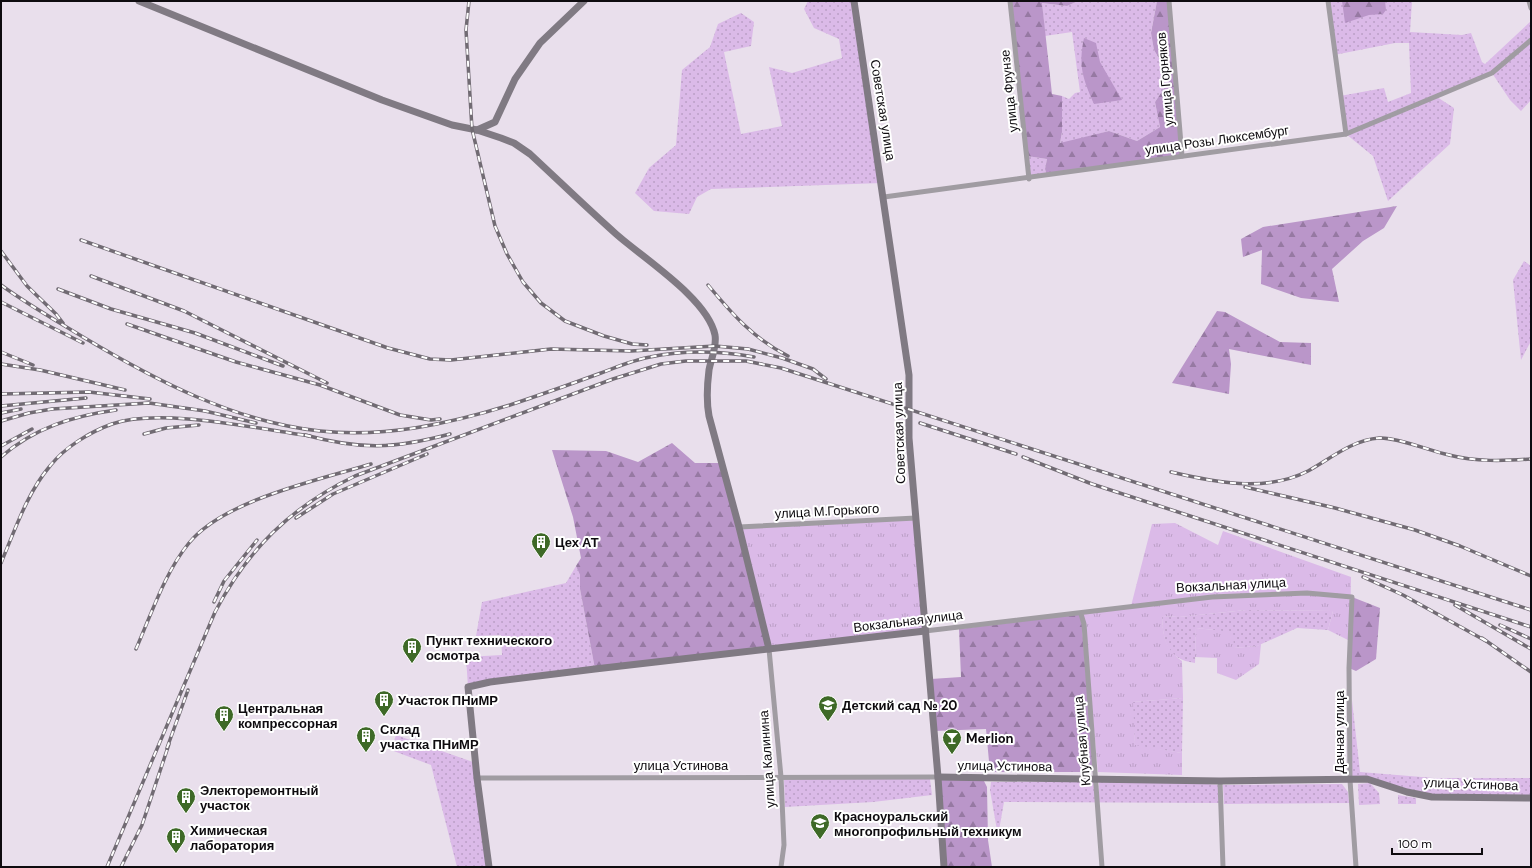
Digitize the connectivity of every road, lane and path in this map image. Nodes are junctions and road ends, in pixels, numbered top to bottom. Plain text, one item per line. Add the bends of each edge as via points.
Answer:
1 (139, 1) edge
2 (584, 1) edge
3 (854, 1) edge
4 (1010, 1) edge
5 (1169, 1) edge
6 (1328, 1) edge
7 (1530, 1) edge
8 (1531, 8) edge
9 (1531, 40) edge
10 (477, 130) junction
11 (1346, 134) junction
12 (1182, 156) junction
13 (1030, 179) junction
14 (884, 197) junction
15 (916, 518) junction
16 (739, 527) junction
17 (1352, 597) joint
18 (1081, 614) junction
19 (925, 631) junction
20 (769, 649) junction
21 (781, 777) junction
22 (938, 777) junction
23 (477, 778) junction
24 (1096, 779) junction
25 (1350, 780) junction
26 (1220, 781) junction
27 (1531, 798) edge
28 (489, 867) edge
29 (781, 867) edge
30 (944, 867) edge
31 (1102, 867) edge
32 (1223, 867) edge
33 (1356, 867) edge

1 - 10 street via 382,100 452,125
2 - 10 street via 540,43 515,79 495,122
3 - 14 street, Советская улица
4 - 13 street, улица Фрунзе
5 - 12 street, улица Горняков
6 - 11 street
7 - 8 street
9 - 11 street, улица Розы Люксембург via 1492,73
10 - 16 street via 514,143 530,154 617,235 680,287 708,319 715,335 715,346 709,372 707,407
11 - 12 street, улица Розы Люксембург
12 - 13 street, улица Розы Люксембург
13 - 14 street, улица Розы Люксембург
14 - 15 street, Советская улица via 909,375 909,438
15 - 16 street, улица М.Горького
15 - 19 street, Советская улица
16 - 20 street
17 - 18 street, Вокзальная улица via 1307,593 1212,596
17 - 25 street, Дачная улица via 1349,668
18 - 19 street, Вокзальная улица
18 - 24 street, Клубная улица via 1084,624
19 - 20 street, Вокзальная улица
19 - 22 street, Советская улица
20 - 21 street, улица Калинина
20 - 23 street, Вокзальная улица via 468,686
21 - 22 street, улица Устинова
21 - 23 street, улица Устинова
21 - 29 street, улица Калинина via 784,845
22 - 24 street, улица Устинова
22 - 30 street, Советская улица
23 - 28 street
24 - 26 street, улица Устинова
24 - 31 street, Клубная улица
25 - 26 street, улица Устинова
25 - 27 street, улица Устинова via 1367,779 1432,797
25 - 33 street, Дачная улица
26 - 32 street

